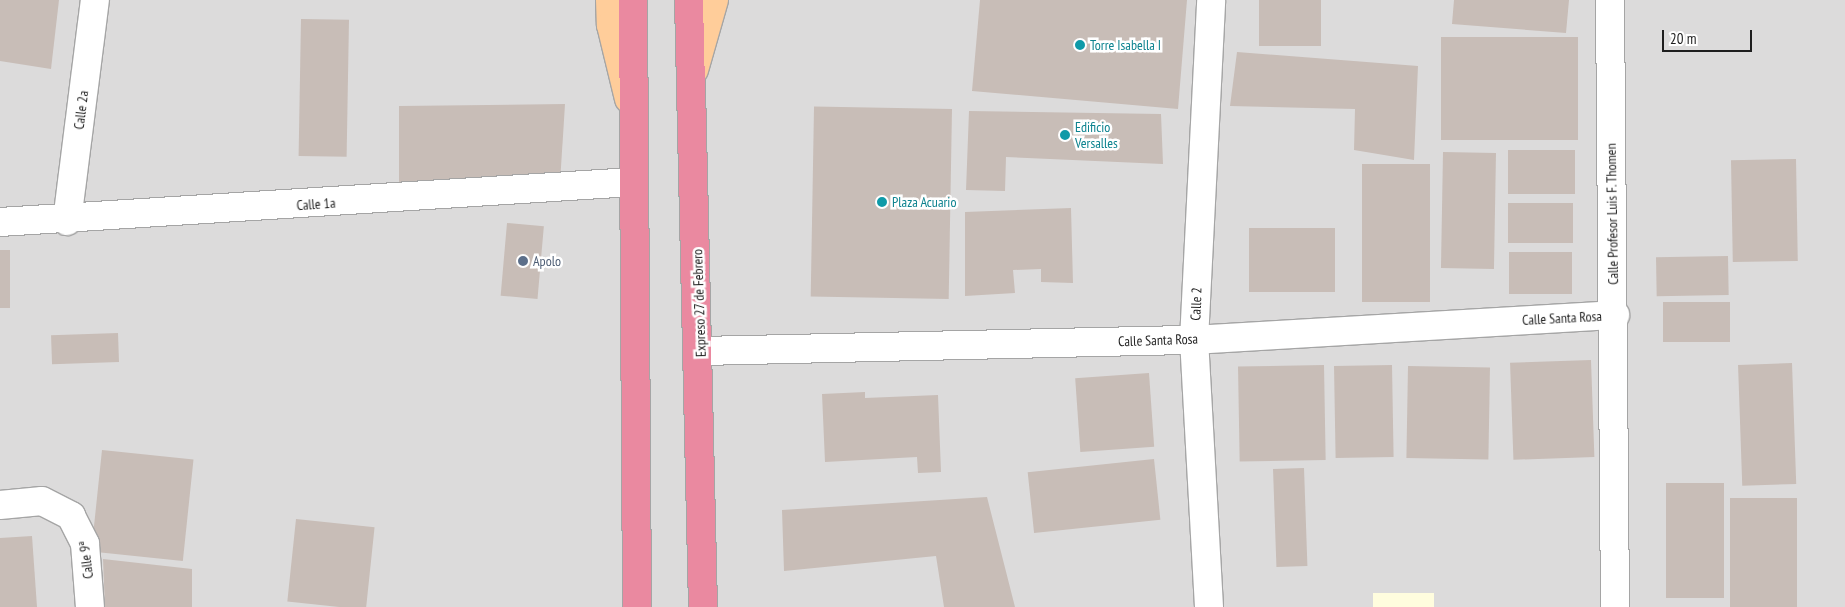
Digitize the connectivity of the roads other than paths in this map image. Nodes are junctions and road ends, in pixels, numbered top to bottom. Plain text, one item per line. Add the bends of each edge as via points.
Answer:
1 (95, 0) edge
2 (610, 0) edge
3 (633, 0) edge
4 (689, 0) edge
5 (714, 0) edge
6 (1211, 0) edge
7 (1610, 0) edge
8 (690, 82) junction
9 (631, 109) junction
10 (632, 182) junction
11 (67, 221) junction
12 (0, 222) edge
13 (1615, 315) junction
14 (1194, 340) junction
15 (701, 351) junction
16 (0, 505) edge
17 (90, 607) edge
18 (637, 607) edge
19 (703, 607) edge
20 (1210, 607) edge
21 (1615, 607) edge

1 - 11 street, Calle 2a
2 - 9 main road via 611,25
3 - 9 highway
4 - 8 highway, Expreso 27 de Febrero
5 - 8 main road
6 - 14 street, Calle 2
7 - 13 street, Calle Profesor Luis F. Thomen
8 - 15 highway, Expreso 27 de Febrero
9 - 10 highway
10 - 11 street, Calle 1a
10 - 18 highway
11 - 12 street, Calle 1a
13 - 14 street, Calle Santa Rosa
13 - 21 street, Calle Profesor Luis F. Thomen
14 - 15 street, Calle Santa Rosa
14 - 20 street, Calle 2
15 - 19 highway, Expreso 27 de Febrero
16 - 17 street, Calle 9ª via 42,501 72,516 85,544

